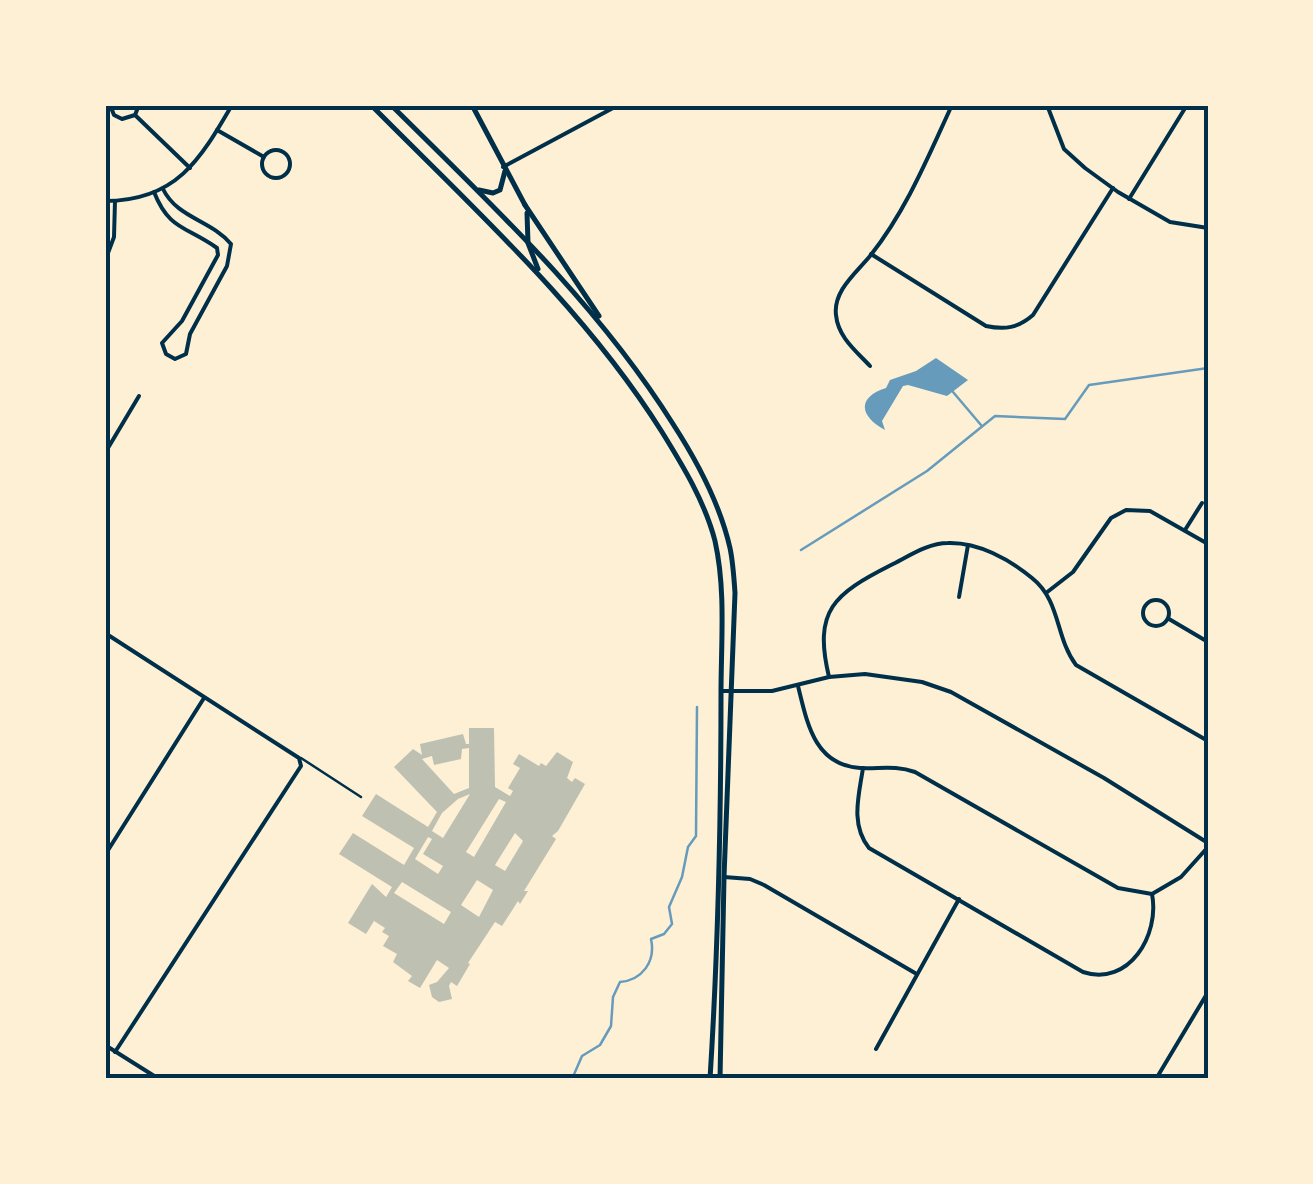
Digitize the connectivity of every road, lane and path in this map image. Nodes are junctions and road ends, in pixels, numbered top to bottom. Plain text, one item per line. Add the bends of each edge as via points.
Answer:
1 (110, 105) edge
2 (139, 105) edge
3 (232, 105) edge
4 (370, 105) edge
5 (391, 105) edge
6 (472, 105) edge
7 (952, 105) edge
8 (1047, 105) edge
9 (1185, 106) edge
10 (613, 108) dead end
11 (135, 115) junction
12 (217, 130) junction
13 (264, 158) junction
14 (190, 168) junction
15 (504, 169) junction
16 (475, 188) junction
17 (1113, 188) junction
18 (164, 190) junction
19 (154, 192) junction
20 (1129, 199) junction
21 (105, 201) edge
22 (115, 201) junction
23 (525, 205) junction
24 (1208, 228) edge
25 (528, 244) junction
26 (231, 249) junction
27 (217, 252) junction
28 (872, 254) junction
29 (105, 261) edge
30 (544, 279) junction
31 (612, 335) junction
32 (870, 366) dead end
33 (139, 396) dead end
34 (105, 452) edge
35 (1202, 503) dead end
36 (1186, 530) junction
37 (1208, 544) edge
38 (968, 546) junction
39 (1046, 592) junction
40 (959, 596) dead end
41 (1168, 618) junction
42 (107, 634) edge
43 (1208, 642) edge
44 (105, 643) edge
45 (829, 677) junction
46 (798, 686) junction
47 (721, 691) junction
48 (732, 691) junction
49 (205, 697) junction
50 (1208, 741) edge
51 (299, 758) junction
52 (863, 768) junction
53 (360, 797) dead end
54 (1208, 845) edge
55 (105, 854) edge
56 (724, 876) junction
57 (1152, 894) junction
58 (959, 899) junction
59 (915, 973) junction
60 (1208, 992) edge
61 (105, 1045) edge
62 (876, 1049) dead end
63 (116, 1052) junction
64 (159, 1079) edge
65 (710, 1079) edge
66 (720, 1079) edge
67 (1156, 1079) edge

1 - 11 street via 118,118
2 - 11 street
3 - 12 street
4 - 30 main road
5 - 16 main road
6 - 15 main road
7 - 28 street via 916,183
8 - 17 street via 1064,149
9 - 20 street
10 - 15 street
11 - 14 street
12 - 13 street
12 - 14 street
13 - 13 street via 270,177 289,169 284,152
14 - 18 street
15 - 16 main road via 500,190
15 - 23 main road
16 - 25 main road
17 - 20 street
17 - 28 street via 1033,314 1004,329 986,326
18 - 19 street
18 - 26 street via 174,207 224,236
19 - 22 street
19 - 27 street via 166,218
20 - 24 street via 1170,222
21 - 22 street
22 - 29 street
23 - 25 main road
23 - 31 main road
25 - 30 main road
25 - 31 main road
26 - 27 street
26 - 27 street via 186,354 170,357 162,343 182,320
28 - 32 street via 843,286 835,311 841,334
30 - 47 main road via 625,376 700,499 720,572
31 - 48 main road via 692,452 717,506 735,593
33 - 34 street
35 - 36 street
36 - 37 street
36 - 39 street via 1150,511 1118,514 1073,572
38 - 39 street via 998,555
38 - 40 street
38 - 45 street via 922,549 845,592 822,637
39 - 50 street via 1076,665
41 - 41 street via 1161,601 1144,608 1150,624
41 - 43 street
42 - 44 street
42 - 49 street
45 - 46 street
45 - 54 street via 882,674 950,692
46 - 48 street
46 - 52 street via 816,744 840,764
47 - 48 street
47 - 65 main road
48 - 56 main road
49 - 51 street
49 - 55 street
51 - 53 lane
51 - 63 street via 301,766
52 - 57 street via 915,772 1118,888
52 - 58 street via 857,820 864,842
54 - 57 street via 1181,877
56 - 59 street via 764,885
56 - 66 main road
57 - 58 street via 1154,917 1138,954 1119,972 1098,976
58 - 59 street
59 - 62 street
60 - 67 street
61 - 63 street
63 - 64 street

